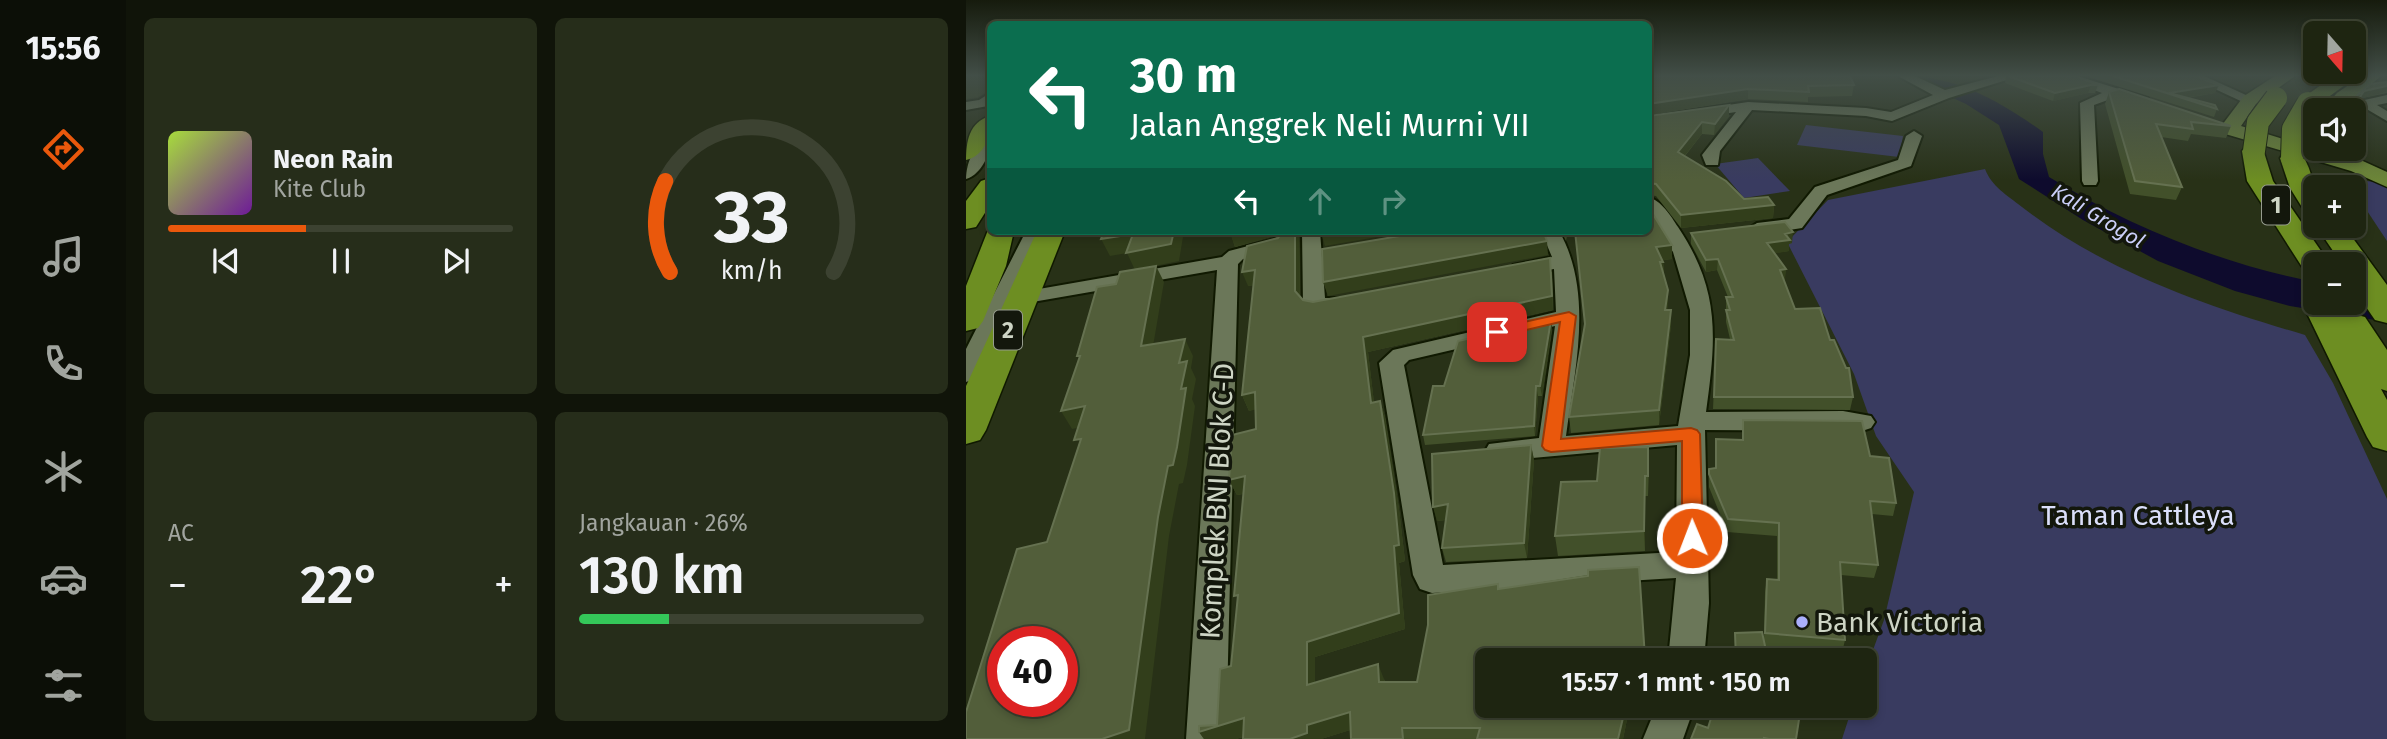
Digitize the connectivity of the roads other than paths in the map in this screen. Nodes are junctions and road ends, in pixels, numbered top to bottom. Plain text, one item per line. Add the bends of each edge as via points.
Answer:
1 (1729, 110) edge
2 (1746, 110) edge
3 (1769, 110) edge
4 (1908, 110) edge
5 (2087, 110) edge
6 (2240, 110) edge
7 (2263, 110) edge
8 (2302, 110) edge
9 (987, 111) edge
10 (966, 114) edge
11 (1652, 120) edge
12 (987, 127) edge
13 (1914, 136) dead end
14 (987, 147) edge
15 (966, 153) edge
16 (2346, 161) edge
17 (1712, 162) dead end
18 (2352, 165) junction
19 (966, 174) edge
20 (2387, 180) edge
21 (2090, 181) dead end
22 (2303, 188) edge
23 (987, 190) edge
24 (1652, 206) edge
25 (966, 221) edge
26 (1735, 231) edge
27 (996, 235) edge
28 (998, 235) edge
29 (1033, 235) edge
30 (1049, 235) edge
31 (1313, 235) edge
32 (1554, 235) edge
33 (1275, 245) edge
34 (2312, 252) edge
35 (1564, 261) junction
36 (1228, 262) junction
37 (1498, 274) edge
38 (968, 279) edge
39 (1021, 298) junction
40 (1366, 298) edge
41 (2349, 315) edge
42 (1569, 316) junction
43 (966, 320) edge
44 (966, 374) edge
45 (2369, 374) edge
46 (1862, 422) edge
47 (1692, 428) junction
48 (966, 430) edge
49 (2387, 437) edge
50 (1551, 446) junction
51 (1473, 453) edge
52 (1693, 564) junction
53 (1688, 648) edge
54 (1671, 718) edge
55 (1206, 739) edge
56 (1663, 739) edge

1 - 11 street
2 - 17 street via 1713,150
3 - 4 street via 1864,122
5 - 21 street
6 - 18 main road via 2223,127
7 - 34 highway, 1, bridge via 2255,124 2260,181
8 - 22 highway, 1, bridge via 2290,139
9 - 10 street
12 - 15 highway
13 - 26 street via 1905,163 1821,191 1795,224
14 - 19 street
16 - 18 main road
18 - 20 main road
23 - 25 highway
24 - 47 street via 1685,236 1701,312
27 - 38 highway
28 - 43 highway via 991,266
29 - 44 street
30 - 39 highway, 2
31 - 40 street via 1321,255 1314,305
32 - 35 street
33 - 36 street via 1236,255
35 - 37 street
35 - 42 street
36 - 39 street
36 - 55 street, Komplek BNI Blok C-D
39 - 48 highway, 2
41 - 45 highway
42 - 50 street
42 - 52 street via 1393,358 1421,458 1429,575 1432,579
45 - 49 highway
46 - 47 street
47 - 50 street
47 - 52 street
50 - 51 street
52 - 53 street
54 - 56 street

